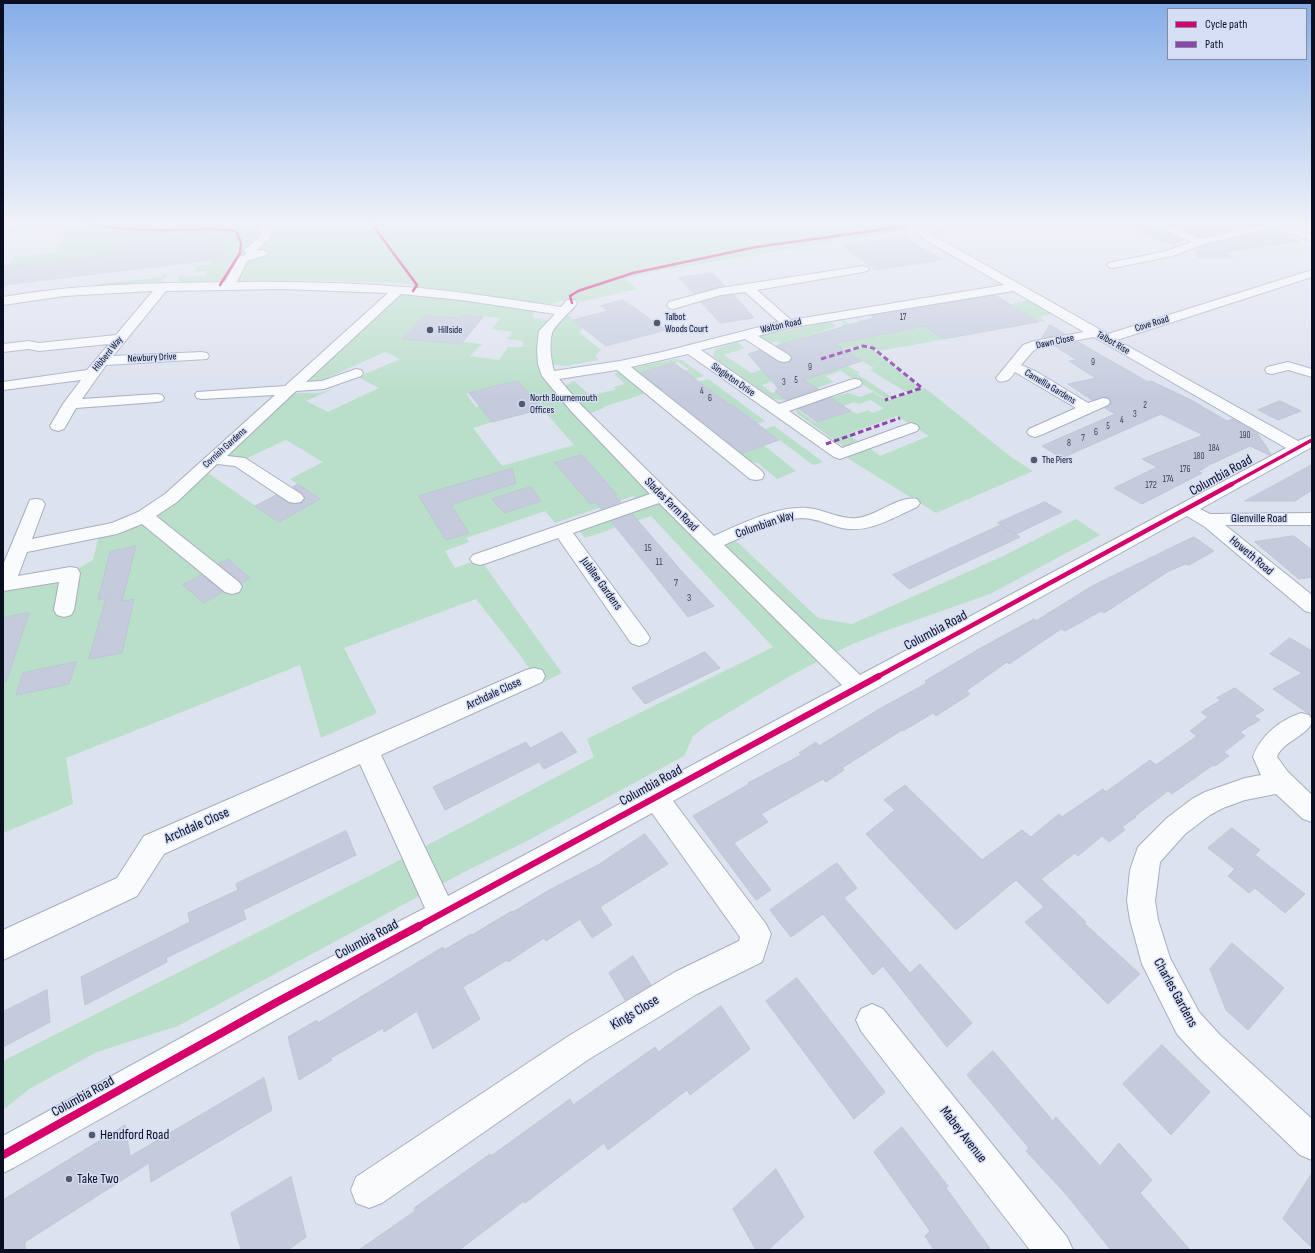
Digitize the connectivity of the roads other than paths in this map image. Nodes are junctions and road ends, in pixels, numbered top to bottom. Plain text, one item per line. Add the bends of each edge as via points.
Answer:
1 (231, 281) edge
2 (775, 281) edge
3 (1005, 281) edge
4 (1284, 281) edge
5 (229, 285) junction
6 (163, 287) junction
7 (747, 287) junction
8 (1015, 287) junction
9 (398, 290) junction
10 (3, 301) edge
11 (674, 305) dead end
12 (788, 324) junction
13 (746, 334) junction
14 (1102, 336) junction
15 (120, 339) junction
16 (3, 348) edge
17 (690, 349) junction
18 (202, 356) dead end
19 (784, 358) dead end
20 (102, 361) junction
21 (620, 365) junction
22 (1013, 366) junction
23 (1272, 370) dead end
24 (356, 373) dead end
25 (1312, 373) edge
26 (91, 374) junction
27 (549, 376) junction
28 (1003, 378) dead end
29 (854, 383) dead end
30 (3, 386) edge
31 (290, 389) junction
32 (202, 395) dead end
33 (156, 398) dead end
34 (1103, 402) dead end
35 (70, 404) junction
36 (1087, 409) junction
37 (777, 410) junction
38 (58, 426) dead end
39 (911, 428) dead end
40 (1035, 432) dead end
41 (1305, 444) edge
42 (213, 459) junction
43 (756, 476) dead end
44 (662, 496) junction
45 (294, 498) dead end
46 (911, 503) dead end
47 (36, 504) dead end
48 (1187, 508) junction
49 (144, 516) junction
50 (1312, 519) edge
51 (1207, 520) junction
52 (562, 531) junction
53 (710, 544) junction
54 (14, 551) edge
55 (480, 559) dead end
56 (4, 587) edge
57 (232, 587) dead end
58 (1312, 606) edge
59 (64, 610) dead end
60 (640, 638) dead end
61 (534, 676) dead end
62 (858, 687) junction
63 (1301, 722) dead end
64 (367, 752) junction
65 (1280, 782) junction
66 (655, 797) junction
67 (1312, 811) edge
68 (442, 914) junction
69 (3, 944) edge
70 (872, 1020) dead end
71 (1312, 1143) edge
72 (3, 1155) edge
73 (369, 1190) dead end
74 (1054, 1250) edge

1 - 5 street
2 - 7 street
3 - 8 street, Talbot Rise
4 - 14 street, Cove Road
5 - 6 street
5 - 9 street via 316,285
6 - 10 street via 82,291
6 - 15 street, Hibberd Way
7 - 11 street
7 - 12 street
8 - 12 street, Walton Road
8 - 14 street, Talbot Rise
9 - 27 street, Slades Farm Road via 567,307 546,332 545,364
9 - 31 street, Cornish Gardens
12 - 13 street, Walton Road
13 - 17 street, Walton Road
13 - 19 street
14 - 22 street, Dawn Close via 1028,348
14 - 41 street, Talbot Rise
15 - 16 street
15 - 20 street, Hibberd Way
17 - 21 street, Walton Road
17 - 37 street, Singleton Drive
18 - 20 street, Newbury Drive
20 - 26 street, Hibberd Way
21 - 27 street, Walton Road
21 - 43 street
22 - 28 street, Dawn Close
22 - 36 street, Camellia Gardens
23 - 25 street via 1288,366
24 - 31 street via 324,385
26 - 30 street
26 - 35 street, Hibberd Way
27 - 44 street, Slades Farm Road via 576,408
29 - 37 street
31 - 32 street
31 - 42 street, Cornish Gardens
33 - 35 street
34 - 36 street, Camellia Gardens
35 - 38 street, Hibberd Way
36 - 40 street, Camellia Gardens
37 - 39 street, Singleton Drive via 840,454
41 - 48 street, Columbia Road
42 - 45 street via 239,462
42 - 49 street, Cornish Gardens via 171,498
44 - 52 street
44 - 53 street, Slades Farm Road
46 - 53 street, Columbian Way via 874,518 860,531 812,513 801,513 779,518
47 - 54 street
48 - 51 street, Howeth Road
48 - 62 street, Columbia Road
49 - 54 street, Cornish Gardens via 117,528
49 - 57 street
50 - 51 street, Glenville Road
51 - 58 street, Howeth Road
52 - 55 street
52 - 60 street, Jubilee Gardens
53 - 62 street, Slades Farm Road
54 - 56 street
56 - 59 street via 70,573
61 - 64 street, Archdale Close
62 - 66 street, Columbia Road
63 - 65 street via 1266,752 1267,763
64 - 68 street
64 - 69 street, Archdale Close via 154,846 127,886
65 - 67 street
65 - 71 street, Charles Gardens via 1224,796 1202,807 1176,826 1148,856 1141,902 1157,964 1188,1023
66 - 68 street, Columbia Road
66 - 73 street, Kings Close via 756,934 751,951 686,983 578,1048
68 - 72 street, Columbia Road via 277,1002
70 - 74 street, Mabey Avenue

